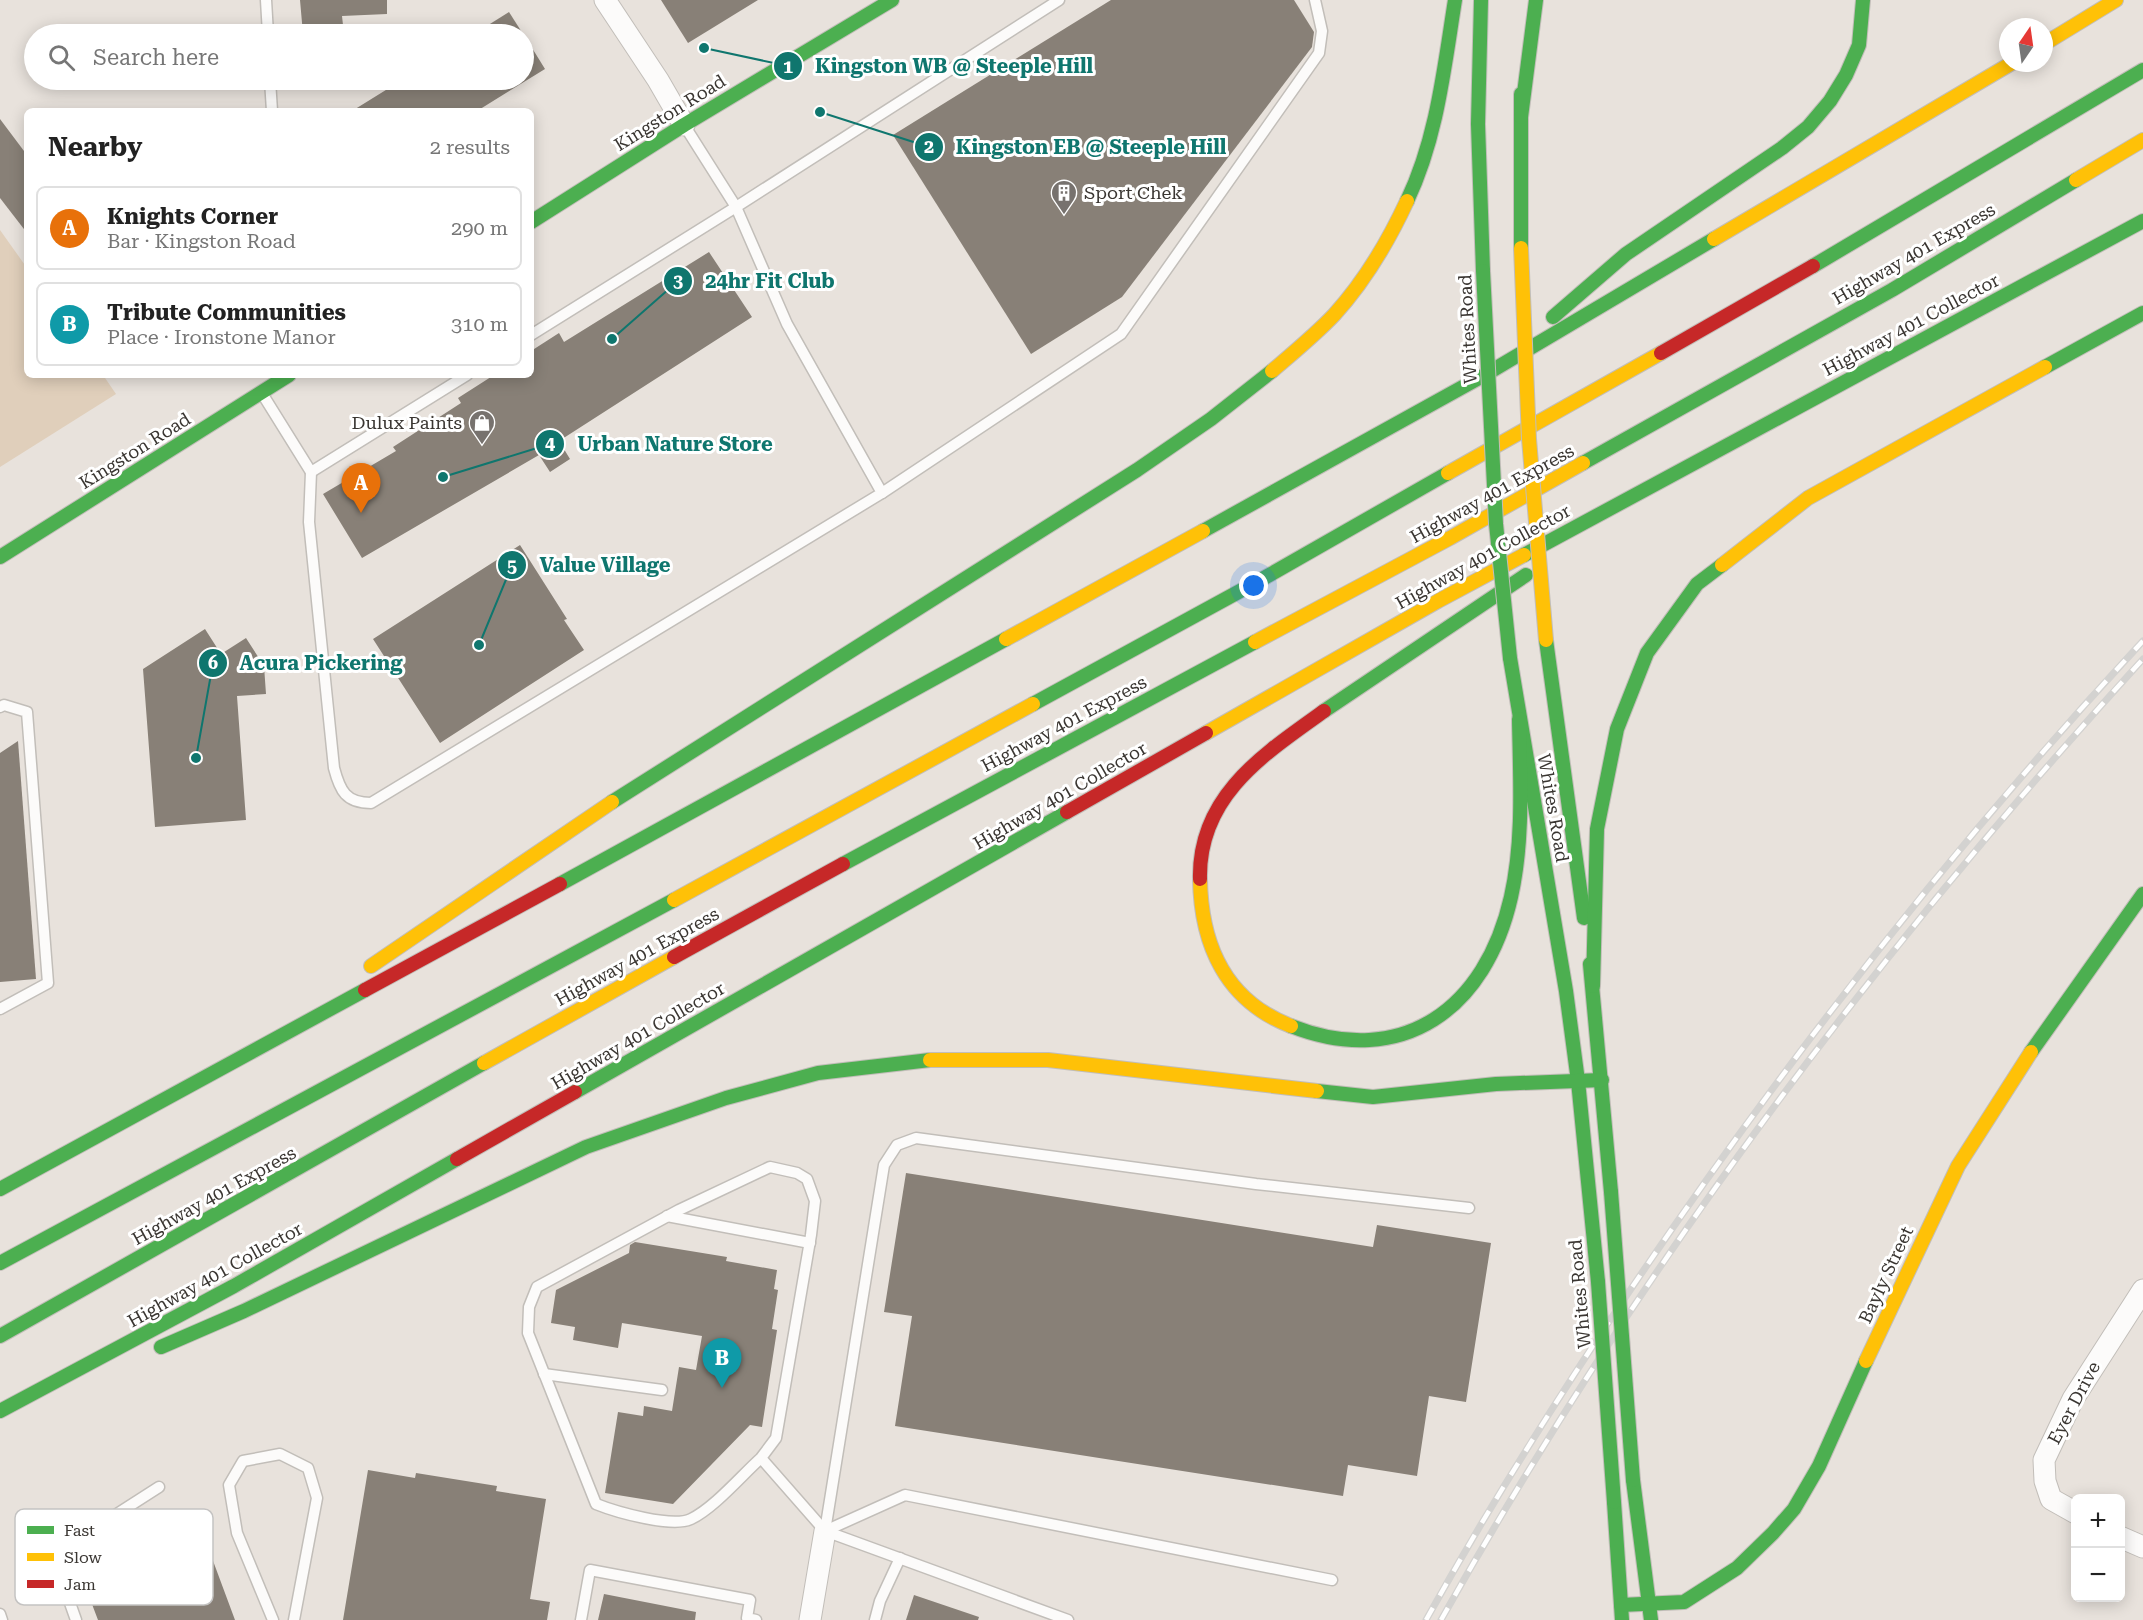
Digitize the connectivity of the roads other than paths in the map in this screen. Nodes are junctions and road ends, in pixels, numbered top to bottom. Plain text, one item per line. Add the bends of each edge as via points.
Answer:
1 (266, 0) edge
2 (605, 0) edge
3 (892, 0) edge
4 (1059, 0) edge
5 (1315, 0) edge
6 (1455, 0) edge
7 (1481, 0) edge
8 (1522, 0) edge
9 (1536, 0) edge
10 (1863, 0) edge
11 (2116, 0) edge
12 (267, 24) edge
13 (2053, 38) edge
14 (2143, 70) edge
15 (1999, 71) edge
16 (271, 90) edge
17 (272, 108) edge
18 (1521, 117) junction
19 (684, 125) junction
20 (2143, 140) edge
21 (2080, 194) dead end
22 (736, 207) junction
23 (534, 220) edge
24 (2143, 221) edge
25 (1892, 290) junction
26 (2143, 313) edge
27 (534, 333) edge
28 (1488, 373) junction
29 (284, 378) edge
30 (462, 378) edge
31 (261, 393) junction
32 (311, 472) junction
33 (882, 493) junction
34 (1601, 512) junction
35 (0, 557) edge
36 (0, 707) edge
37 (1519, 719) junction
38 (2143, 894) edge
39 (362, 973) dead end
40 (342, 986) dead end
41 (1593, 986) junction
42 (0, 1009) edge
43 (247, 1054) junction
44 (1602, 1080) junction
45 (1578, 1081) junction
46 (0, 1190) edge
47 (1469, 1208) dead end
48 (667, 1216) junction
49 (810, 1243) junction
50 (0, 1263) edge
51 (2143, 1290) edge
52 (0, 1336) edge
53 (148, 1353) dead end
54 (544, 1374) junction
55 (96, 1376) dead end
56 (662, 1390) dead end
57 (0, 1412) edge
58 (0, 1418) edge
59 (761, 1458) junction
60 (159, 1487) dead end
61 (125, 1509) edge
62 (2071, 1510) edge
63 (825, 1531) junction
64 (2125, 1539) edge
65 (2143, 1547) edge
66 (900, 1558) junction
67 (1332, 1580) dead end
68 (1650, 1604) junction
69 (71, 1605) edge
70 (1621, 1605) junction
71 (0, 1614) edge
72 (750, 1619) edge
73 (2, 1620) edge
74 (76, 1620) edge
75 (273, 1620) edge
76 (294, 1620) edge
77 (581, 1620) edge
78 (810, 1620) edge
79 (874, 1620) edge
80 (1068, 1620) edge
81 (1622, 1620) edge
82 (1651, 1620) edge

1 - 12 lane
2 - 19 street
3 - 19 main road, Kingston Road
4 - 22 lane
5 - 33 lane via 1322,31 1319,53 1121,334
6 - 39 main road via 1435,121 1405,208 1383,249 1319,330 1242,397 1144,465 496,878
7 - 37 main road, Whites Road, bridge via 1478,124 1496,524
8 - 18 main road, Whites Road
9 - 18 main road
10 - 28 main road via 1859,45 1830,101 1808,127 1626,254
11 - 13 main road
14 - 50 main road, Highway 401 Express via 1842,250 1264,578
15 - 28 main road
16 - 17 lane
18 - 41 main road, Whites Road, bridge via 1521,248 1529,439 1546,639
19 - 22 lane
19 - 23 main road, Kingston Road
20 - 25 main road, Highway 401 Express
21 - 25 main road
22 - 27 lane
22 - 33 lane via 787,324
24 - 34 main road, Highway 401 Collector
25 - 52 main road, Highway 401 Express via 1450,538 773,901
26 - 41 main road via 1808,498 1697,584 1647,653 1617,729 1597,829
28 - 43 main road
29 - 31 main road, Kingston Road
30 - 32 lane
31 - 32 lane
31 - 35 main road, Kingston Road
32 - 33 lane via 309,522 334,768 338,785 359,803 371,803
34 - 37 main road via 1558,553 1275,746 1225,795 1209,825 1201,856 1199,888 1205,938 1231,983 1268,1017 1307,1034 1354,1042 1406,1035 1463,996 1484,968 1510,900 1520,830
34 - 57 main road, Highway 401 Collector via 234,1286
36 - 42 lane via 27,712 48,983
37 - 45 main road, Whites Road
38 - 68 main road, Bayly Street via 2033,1049 1958,1166 1819,1466 1794,1509 1737,1568 1708,1588 1684,1602
40 - 43 main road
41 - 44 main road, Whites Road
43 - 46 main road
44 - 45 main road
44 - 68 main road, Whites Road, bridge via 1633,1480
45 - 53 main road via 1496,1084 1373,1097 1048,1060 924,1060 818,1073 726,1098 586,1147
45 - 70 main road, Whites Road, bridge
47 - 63 lane via 916,1138 897,1145 884,1165
48 - 49 lane
48 - 49 lane via 770,1167 807,1179 815,1201
48 - 54 lane via 537,1287 530,1307 528,1333
49 - 59 lane via 776,1438
51 - 62 street, Eyer Drive via 2073,1399 2044,1460 2051,1499
54 - 56 lane
54 - 59 lane via 596,1504 665,1522 689,1520
55 - 58 main road
59 - 63 lane
60 - 61 lane
63 - 66 lane
63 - 67 lane via 905,1495
63 - 78 street
64 - 65 street
66 - 79 lane
66 - 80 lane
68 - 70 main road, Bayly Street
68 - 82 main road, Whites Road
69 - 74 lane
70 - 81 main road, Whites Road
71 - 73 lane
72 - 77 lane via 750,1600 590,1570
75 - 76 lane via 237,1533 229,1485 243,1461 280,1454 308,1468 317,1498

